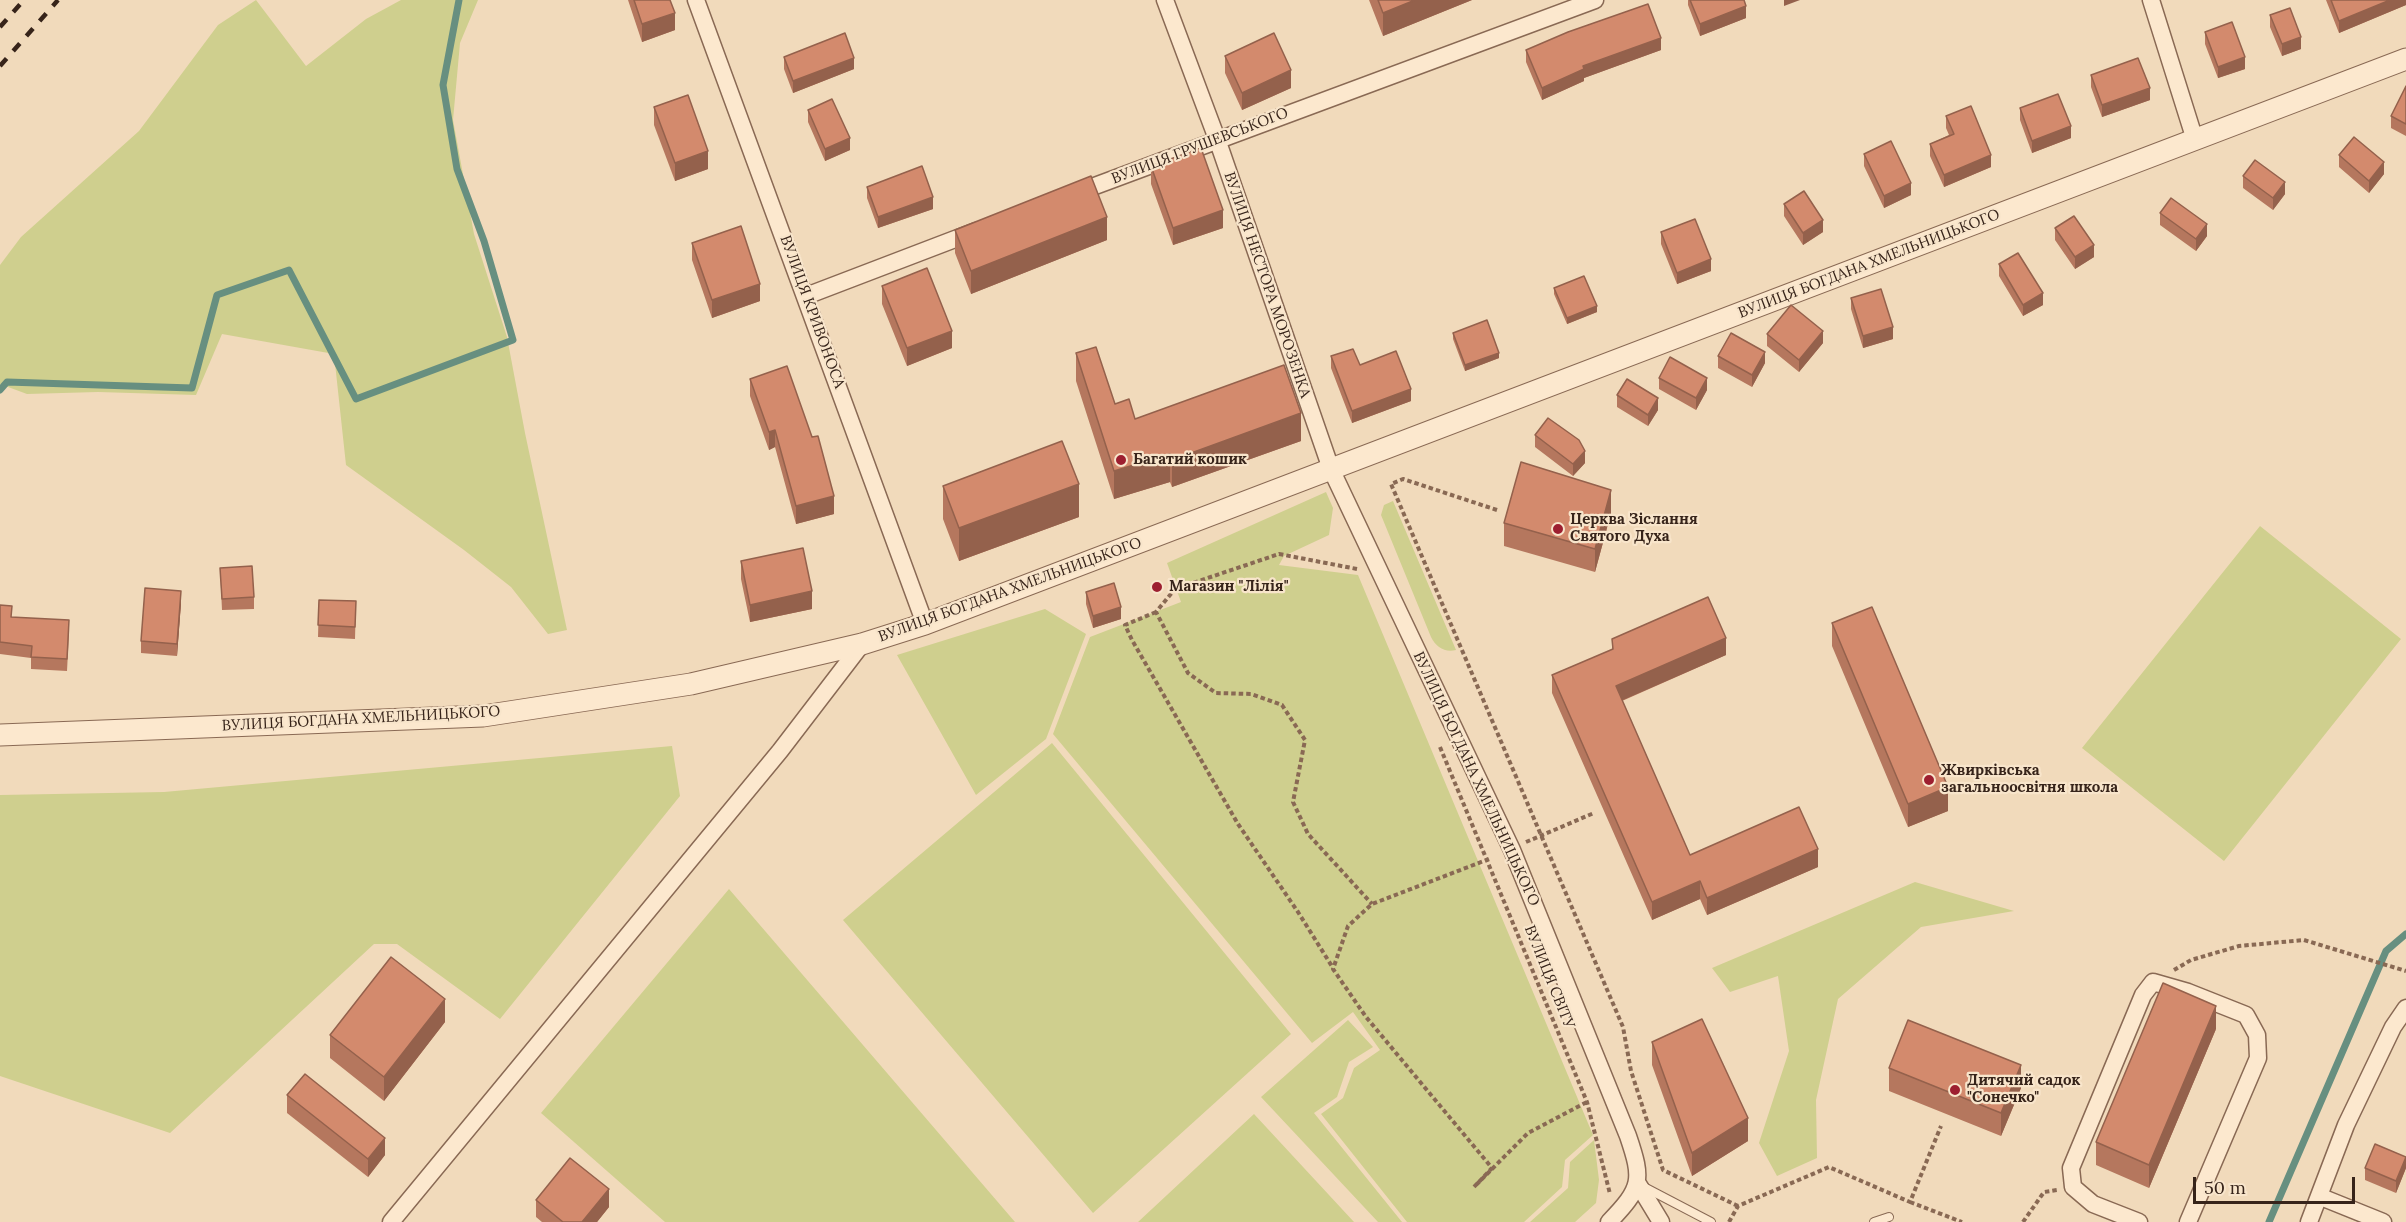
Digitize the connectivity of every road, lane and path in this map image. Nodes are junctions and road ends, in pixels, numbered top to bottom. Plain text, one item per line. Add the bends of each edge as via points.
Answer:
1 (696, 0) edge
2 (1165, 0) edge
3 (1595, 0) edge
4 (2151, 0) edge
5 (2406, 59) edge
6 (1216, 139) junction
7 (2195, 140) junction
8 (1061, 198) edge
9 (995, 224) edge
10 (806, 296) junction
11 (1331, 469) junction
12 (1497, 510) dead end
13 (1364, 570) dead end
14 (1156, 612) junction
15 (926, 624) junction
16 (862, 644) junction
17 (0, 735) edge
18 (1437, 742) dead end
19 (1416, 888) dead end
20 (1372, 904) junction
21 (1333, 969) junction
22 (2406, 971) edge
23 (2153, 982) junction
24 (2406, 1008) edge
25 (1587, 1102) junction
26 (1941, 1126) dead end
27 (1638, 1184) junction
28 (2073, 1187) junction
29 (2321, 1197) junction
30 (1910, 1202) junction
31 (1738, 1206) junction
32 (1615, 1216) edge
33 (1889, 1216) dead end
34 (390, 1222) edge
35 (1661, 1222) edge
36 (1711, 1222) edge
37 (1729, 1222) edge
38 (1874, 1222) edge
39 (1962, 1222) edge
40 (2023, 1222) edge
41 (2139, 1222) edge
42 (2188, 1222) edge
43 (2309, 1222) edge
44 (2383, 1222) edge

1 - 10 street, ВУЛИЦЯ КРИВОНОСА
2 - 6 street, ВУЛИЦЯ НЕСТОРА МОРОЗЕНКА
3 - 6 street, ВУЛИЦЯ ГРУШЕВСЬКОГО
4 - 7 street
5 - 7 street, ВУЛИЦЯ БОГДАНА ХМЕЛЬНИЦЬКОГО
6 - 8 street, ВУЛИЦЯ ГРУШЕВСЬКОГО
6 - 11 street, ВУЛИЦЯ НЕСТОРА МОРОЗЕНКА
7 - 11 street, ВУЛИЦЯ БОГДАНА ХМЕЛЬНИЦЬКОГО
9 - 10 street
10 - 15 street, ВУЛИЦЯ КРИВОНОСА
11 - 15 street, ВУЛИЦЯ БОГДАНА ХМЕЛЬНИЦЬКОГО
11 - 27 street, ВУЛИЦЯ БОГДАНА ХМЕЛЬНИЦЬКОГО via 1512,850 1628,1136 1637,1162
12 - 31 path via 1403,479 1391,484 1623,1027 1631,1071 1663,1170
13 - 14 path via 1279,554 1175,589
14 - 20 path via 1188,673 1216,693 1251,694 1282,705 1305,740 1293,802 1308,834
14 - 21 path via 1125,625 1132,640 1238,824
15 - 16 street, ВУЛИЦЯ БОГДАНА ХМЕЛЬНИЦЬКОГО
16 - 17 street, ВУЛИЦЯ БОГДАНА ХМЕЛЬНИЦЬКОГО via 692,684 483,716
16 - 34 street via 780,751
18 - 25 path, ВУЛИЦЯ СВІТУ
19 - 20 path
20 - 21 path via 1348,926
21 - 25 path via 1366,1017 1492,1168 1474,1187 1528,1133
22 - 23 path via 2304,940 2239,945 2191,960
23 - 28 street via 2143,995 2071,1168
23 - 42 street via 2246,1015 2257,1035 2258,1058
24 - 29 street via 2346,1125
25 - 32 path, ВУЛИЦЯ СВІТУ
26 - 30 path
27 - 32 street
27 - 35 street
27 - 36 lane
28 - 40 path via 2044,1192
28 - 41 street via 2093,1204
29 - 43 street
29 - 44 street
30 - 31 path via 1829,1167
30 - 39 path
31 - 37 path
33 - 38 lane

